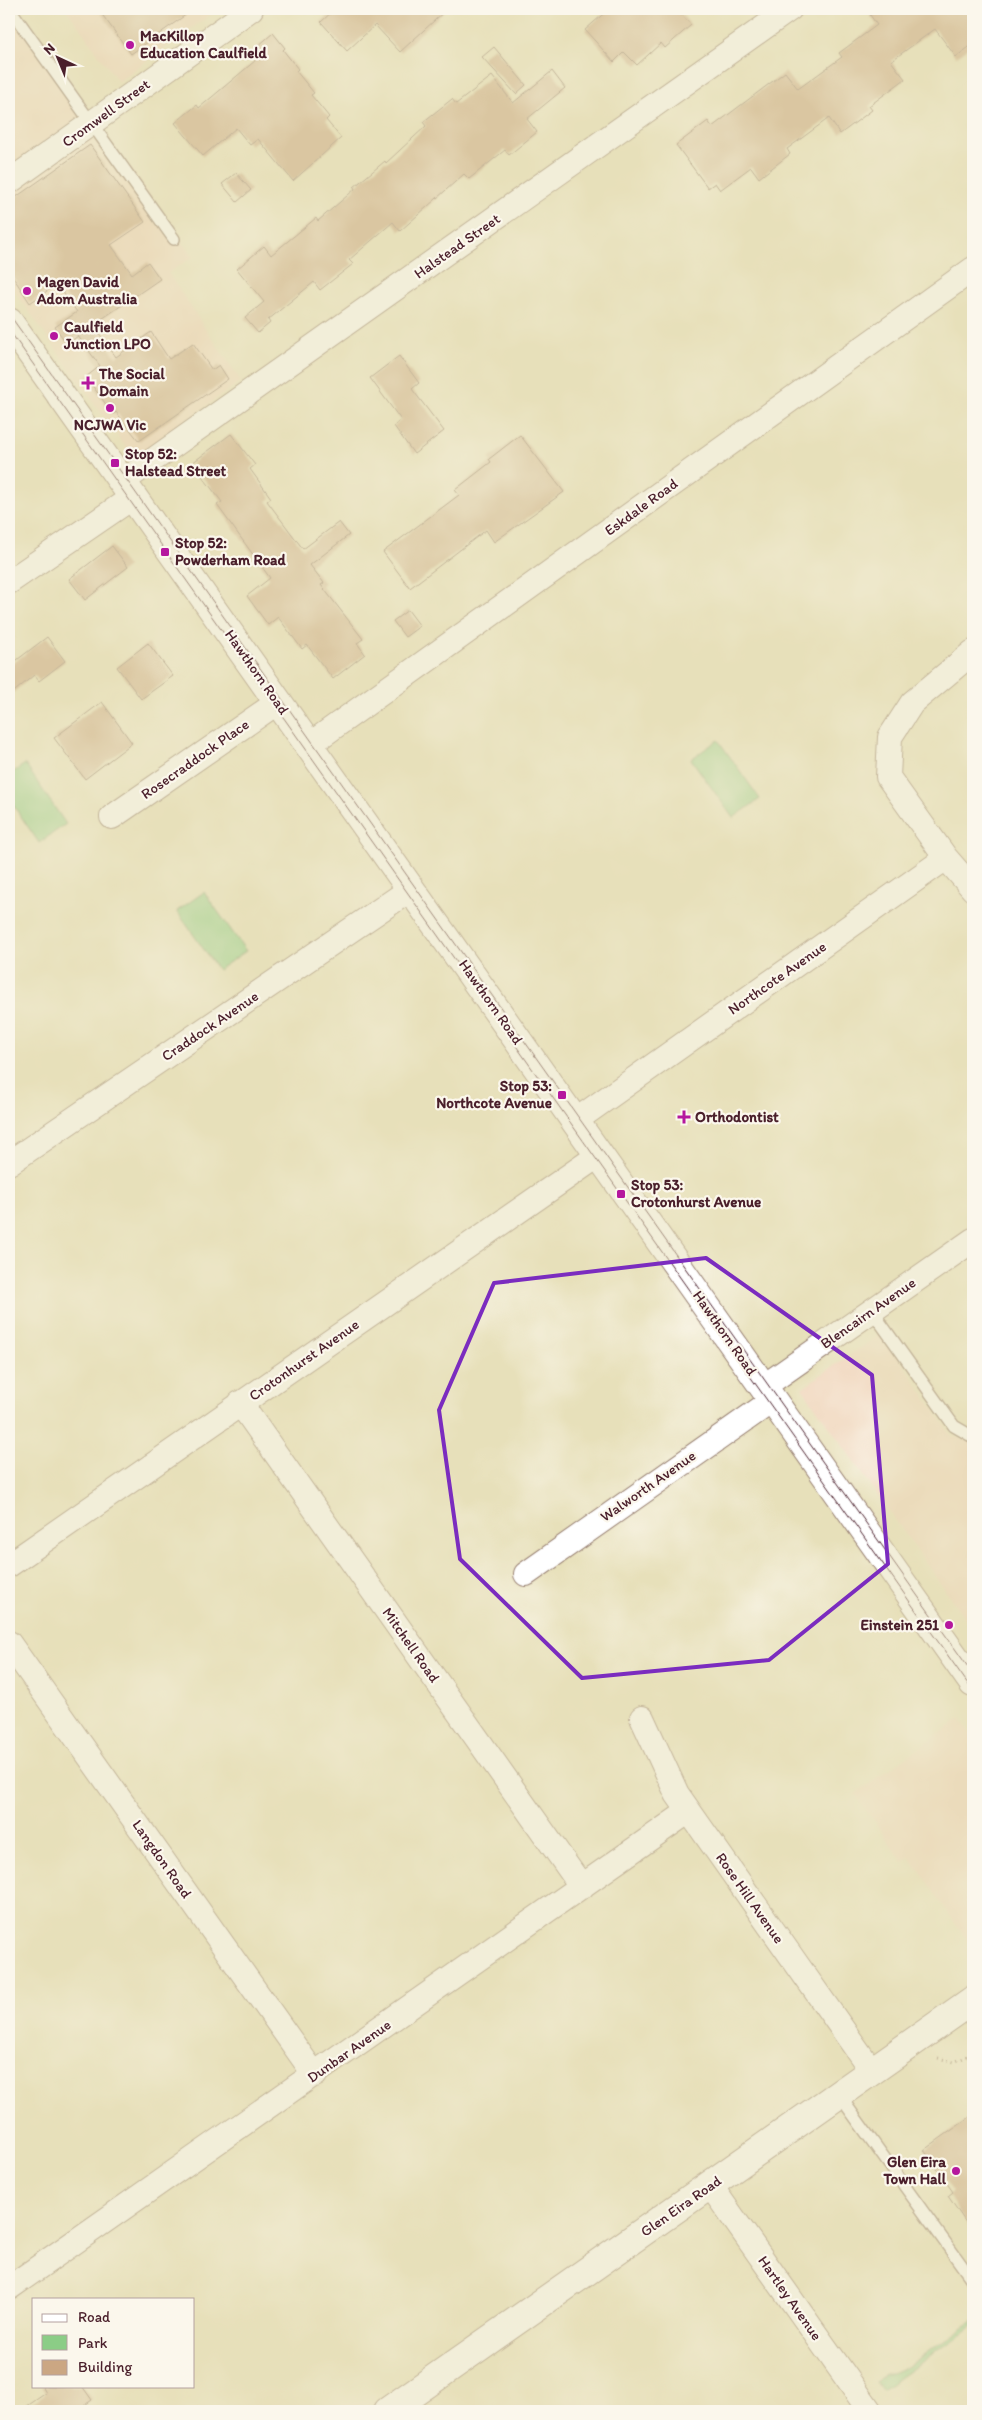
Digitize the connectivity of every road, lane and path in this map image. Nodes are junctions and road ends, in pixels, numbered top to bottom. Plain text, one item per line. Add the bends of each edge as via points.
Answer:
1 (10, 9) edge
2 (251, 9) edge
3 (790, 9) edge
4 (92, 123) junction
5 (9, 182) edge
6 (174, 239) dead end
7 (973, 269) edge
8 (9, 322) edge
9 (128, 490) junction
10 (9, 582) edge
11 (973, 652) edge
12 (278, 702) junction
13 (309, 746) junction
14 (112, 817) dead end
15 (946, 858) junction
16 (411, 889) junction
17 (973, 889) edge
18 (575, 1121) junction
19 (599, 1155) junction
20 (9, 1163) edge
21 (973, 1240) edge
22 (872, 1311) junction
23 (768, 1394) junction
24 (240, 1403) junction
25 (973, 1437) edge
26 (9, 1565) edge
27 (526, 1574) dead end
28 (9, 1642) edge
29 (973, 1683) edge
30 (642, 1718) dead end
31 (689, 1811) junction
32 (582, 1887) junction
33 (973, 2000) edge
34 (973, 2054) edge
35 (938, 2058) dead end
36 (872, 2070) junction
37 (315, 2075) junction
38 (839, 2094) junction
39 (710, 2186) junction
40 (973, 2281) edge
41 (9, 2288) edge
42 (388, 2411) edge
43 (870, 2411) edge

1 - 4 lane
2 - 4 street, Cromwell Street
3 - 9 street, Halstead Street
4 - 5 street, Cromwell Street
4 - 6 lane
7 - 13 street, Eskdale Road
8 - 9 main road, Hawthorn Road
9 - 10 street, Halstead Street
9 - 12 main road, Hawthorn Road
11 - 15 street via 912,703 890,737 888,777
12 - 13 main road, Hawthorn Road
12 - 14 street, Rosecraddock Place
13 - 16 main road, Hawthorn Road
15 - 17 street
15 - 18 street, Northcote Avenue
16 - 18 main road, Hawthorn Road
16 - 20 street, Craddock Avenue
18 - 19 main road, Hawthorn Road
19 - 23 main road, Hawthorn Road
19 - 24 street, Crotonhurst Avenue
21 - 22 street, Blencairn Avenue
22 - 23 street, Blencairn Avenue
22 - 25 lane via 954,1426
23 - 27 street, Walworth Avenue
23 - 29 main road, Hawthorn Road
24 - 26 street, Crotonhurst Avenue
24 - 32 street, Mitchell Road
28 - 37 street, Langdon Road
30 - 31 street, Rose Hill Avenue via 669,1779
31 - 32 street, Dunbar Avenue
31 - 36 street, Rose Hill Avenue
32 - 37 street, Dunbar Avenue
33 - 36 main road, Glen Eira Road
34 - 35 path via 954,2062
36 - 38 main road, Glen Eira Road
37 - 41 street, Dunbar Avenue
38 - 39 main road, Glen Eira Road
38 - 40 lane
39 - 42 main road, Glen Eira Road
39 - 43 street, Hartley Avenue

